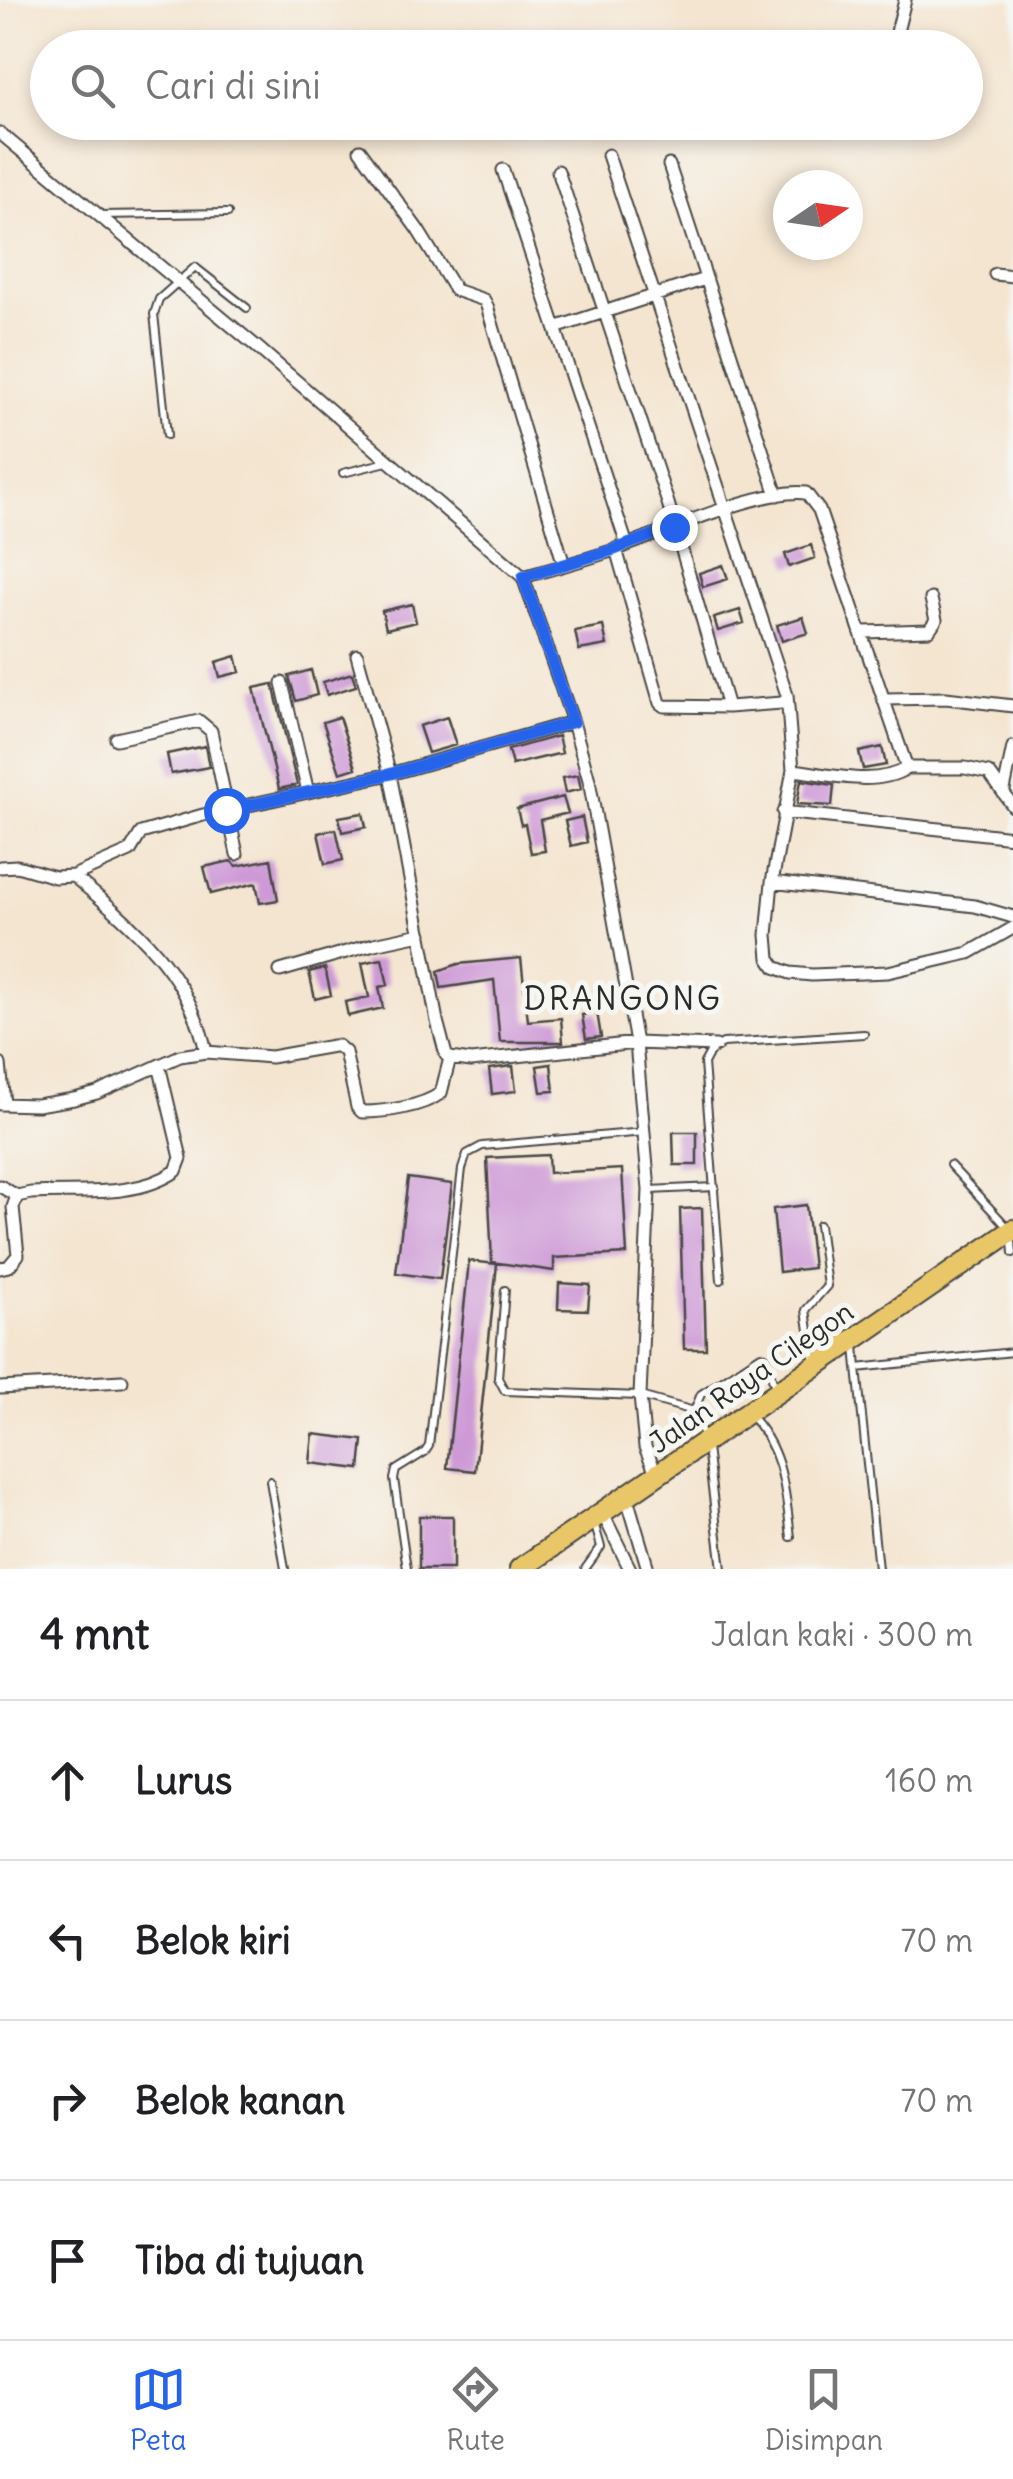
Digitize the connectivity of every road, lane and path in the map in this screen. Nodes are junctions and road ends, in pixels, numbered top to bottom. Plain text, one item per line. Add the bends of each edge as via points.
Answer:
1 (905, 0) edge
2 (898, 30) edge
3 (0, 133) edge
4 (360, 150) dead end
5 (608, 155) dead end
6 (669, 165) dead end
7 (504, 170) dead end
8 (558, 171) dead end
9 (228, 213) dead end
10 (101, 215) junction
11 (994, 274) dead end
12 (1013, 276) edge
13 (705, 279) junction
14 (176, 282) junction
15 (654, 297) junction
16 (247, 308) dead end
17 (605, 314) junction
18 (555, 328) junction
19 (167, 435) dead end
20 (388, 462) junction
21 (343, 472) dead end
22 (776, 495) junction
23 (725, 509) junction
24 (674, 527) junction
25 (621, 547) junction
26 (564, 565) junction
27 (523, 577) junction
28 (931, 599) dead end
29 (862, 632) junction
30 (358, 655) dead end
31 (282, 683) dead end
32 (884, 698) junction
33 (786, 700) junction
34 (1013, 706) edge
35 (728, 707) junction
36 (573, 722) junction
37 (116, 739) dead end
38 (1013, 747) edge
39 (907, 768) junction
40 (792, 770) junction
41 (390, 774) junction
42 (1004, 790) junction
43 (308, 792) junction
44 (1013, 806) edge
45 (226, 810) junction
46 (784, 812) junction
47 (1013, 838) edge
48 (236, 854) dead end
49 (0, 867) edge
50 (73, 876) junction
51 (772, 882) junction
52 (1011, 915) edge
53 (1013, 928) edge
54 (421, 934) junction
55 (280, 972) dead end
56 (864, 1034) dead end
57 (636, 1043) junction
58 (716, 1046) junction
59 (206, 1052) junction
60 (450, 1058) junction
61 (0, 1064) edge
62 (159, 1065) junction
63 (2, 1104) edge
64 (645, 1132) junction
65 (950, 1166) dead end
66 (0, 1186) edge
67 (715, 1186) junction
68 (650, 1190) junction
69 (18, 1196) junction
70 (819, 1225) dead end
71 (1012, 1230) edge
72 (1013, 1253) edge
73 (0, 1268) edge
74 (722, 1280) dead end
75 (505, 1290) dead end
76 (854, 1339) junction
77 (1013, 1352) edge
78 (815, 1366) junction
79 (857, 1368) junction
80 (122, 1380) dead end
81 (0, 1388) edge
82 (777, 1393) junction
83 (640, 1396) junction
84 (694, 1410) junction
85 (748, 1414) junction
86 (706, 1442) junction
87 (657, 1475) junction
88 (270, 1481) dead end
89 (628, 1498) junction
90 (598, 1517) junction
91 (791, 1537) dead end
92 (616, 1538) junction
93 (601, 1544) junction
94 (284, 1569) edge
95 (407, 1569) edge
96 (520, 1569) edge
97 (585, 1569) edge
98 (630, 1569) edge
99 (648, 1569) edge
100 (722, 1569) edge
101 (878, 1569) edge

1 - 2 street
3 - 10 street
4 - 26 street via 454,290 484,300
5 - 15 street
6 - 13 street
7 - 18 street
8 - 17 street
9 - 10 lane
10 - 14 street
11 - 12 street
13 - 15 street
13 - 22 street
14 - 16 lane via 198,268
14 - 19 lane via 154,314
14 - 20 street
15 - 17 street
15 - 23 street
17 - 18 street
17 - 24 street
18 - 25 street
20 - 21 lane
20 - 27 street
22 - 23 street
22 - 29 street via 806,493 819,510
23 - 24 street
23 - 33 street
24 - 25 street
24 - 35 street
25 - 26 street
25 - 35 street via 662,705
26 - 27 street
27 - 36 street
28 - 29 street via 936,620 930,630
29 - 32 street
30 - 41 street
31 - 43 street
32 - 34 street
32 - 39 street
33 - 35 street
33 - 40 street
36 - 41 street
36 - 57 street
37 - 45 street via 206,724
38 - 42 street
39 - 40 street via 871,778
39 - 42 street via 989,773
40 - 46 street
41 - 43 street
41 - 54 street
42 - 44 street
43 - 45 street
45 - 48 street
45 - 50 street via 141,833 130,851
46 - 47 street
46 - 51 street
49 - 50 street
50 - 59 street via 153,948 190,1000
51 - 52 street
51 - 53 street via 769,958 790,973 856,976 919,966 969,952
54 - 55 street
54 - 60 street
56 - 58 lane
57 - 58 street
57 - 60 street via 471,1062
57 - 64 street
58 - 67 lane via 704,1063
59 - 60 street via 272,1056 338,1046 357,1107 366,1112 436,1097
59 - 62 street
61 - 63 street
62 - 63 street via 74,1099
62 - 69 street via 180,1158 172,1174 126,1189
64 - 68 street
64 - 95 lane via 482,1146 467,1154 429,1446 396,1470 394,1479
65 - 71 lane
66 - 69 street
67 - 68 lane
67 - 74 lane
68 - 83 street
69 - 73 street via 18,1255
70 - 78 lane via 827,1286 806,1310
71 - 72 lane
71 - 76 highway, Jalan Raya Cilegon
75 - 83 lane via 498,1378 505,1391
76 - 78 highway, Jalan Raya Cilegon
76 - 79 lane
77 - 79 lane
78 - 82 highway, Jalan Raya Cilegon
79 - 101 lane
80 - 81 street
82 - 84 lane via 761,1355 701,1394
82 - 85 highway, Jalan Raya Cilegon
83 - 84 lane
83 - 87 street
84 - 86 lane
85 - 86 highway, Jalan Raya Cilegon
85 - 91 lane via 778,1456
86 - 87 highway, Jalan Raya Cilegon
86 - 100 lane
87 - 89 highway, Jalan Raya Cilegon
88 - 94 lane
89 - 90 highway, Jalan Raya Cilegon
89 - 99 street
90 - 92 street
90 - 93 lane
90 - 96 highway, Jalan Raya Cilegon
92 - 93 lane
92 - 98 street
93 - 97 lane

